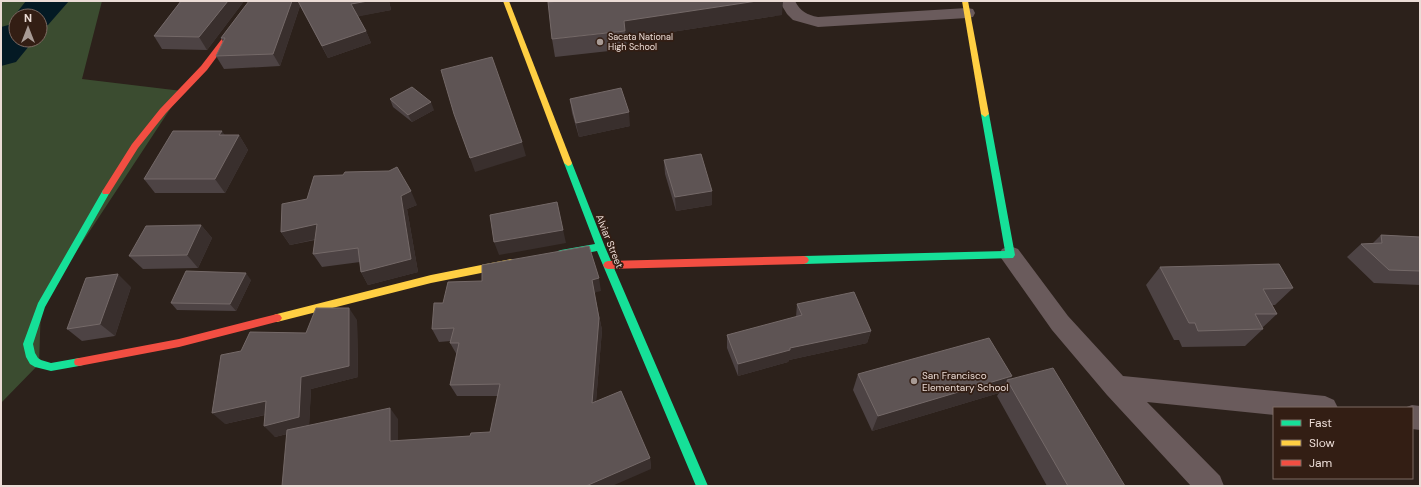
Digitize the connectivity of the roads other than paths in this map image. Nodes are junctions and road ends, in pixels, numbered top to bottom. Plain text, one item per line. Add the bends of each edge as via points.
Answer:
1 (255, 1) edge
2 (506, 1) edge
3 (787, 1) edge
4 (966, 7) edge
5 (600, 247) junction
6 (553, 255) edge
7 (1010, 255) junction
8 (522, 261) edge
9 (608, 265) junction
10 (1116, 386) junction
11 (1316, 407) edge
12 (702, 486) edge
13 (1210, 486) edge

1 - 8 street via 204,68 150,126 96,208 41,306 28,344 34,361 44,366 60,366 172,344 431,280
2 - 5 street, Alviar Street
3 - 4 street via 791,10 801,18 818,22
4 - 7 street
5 - 6 street
5 - 9 street, Alviar Street
7 - 9 street
7 - 10 street via 1060,323
9 - 12 street, Alviar Street
10 - 11 street
10 - 13 street

